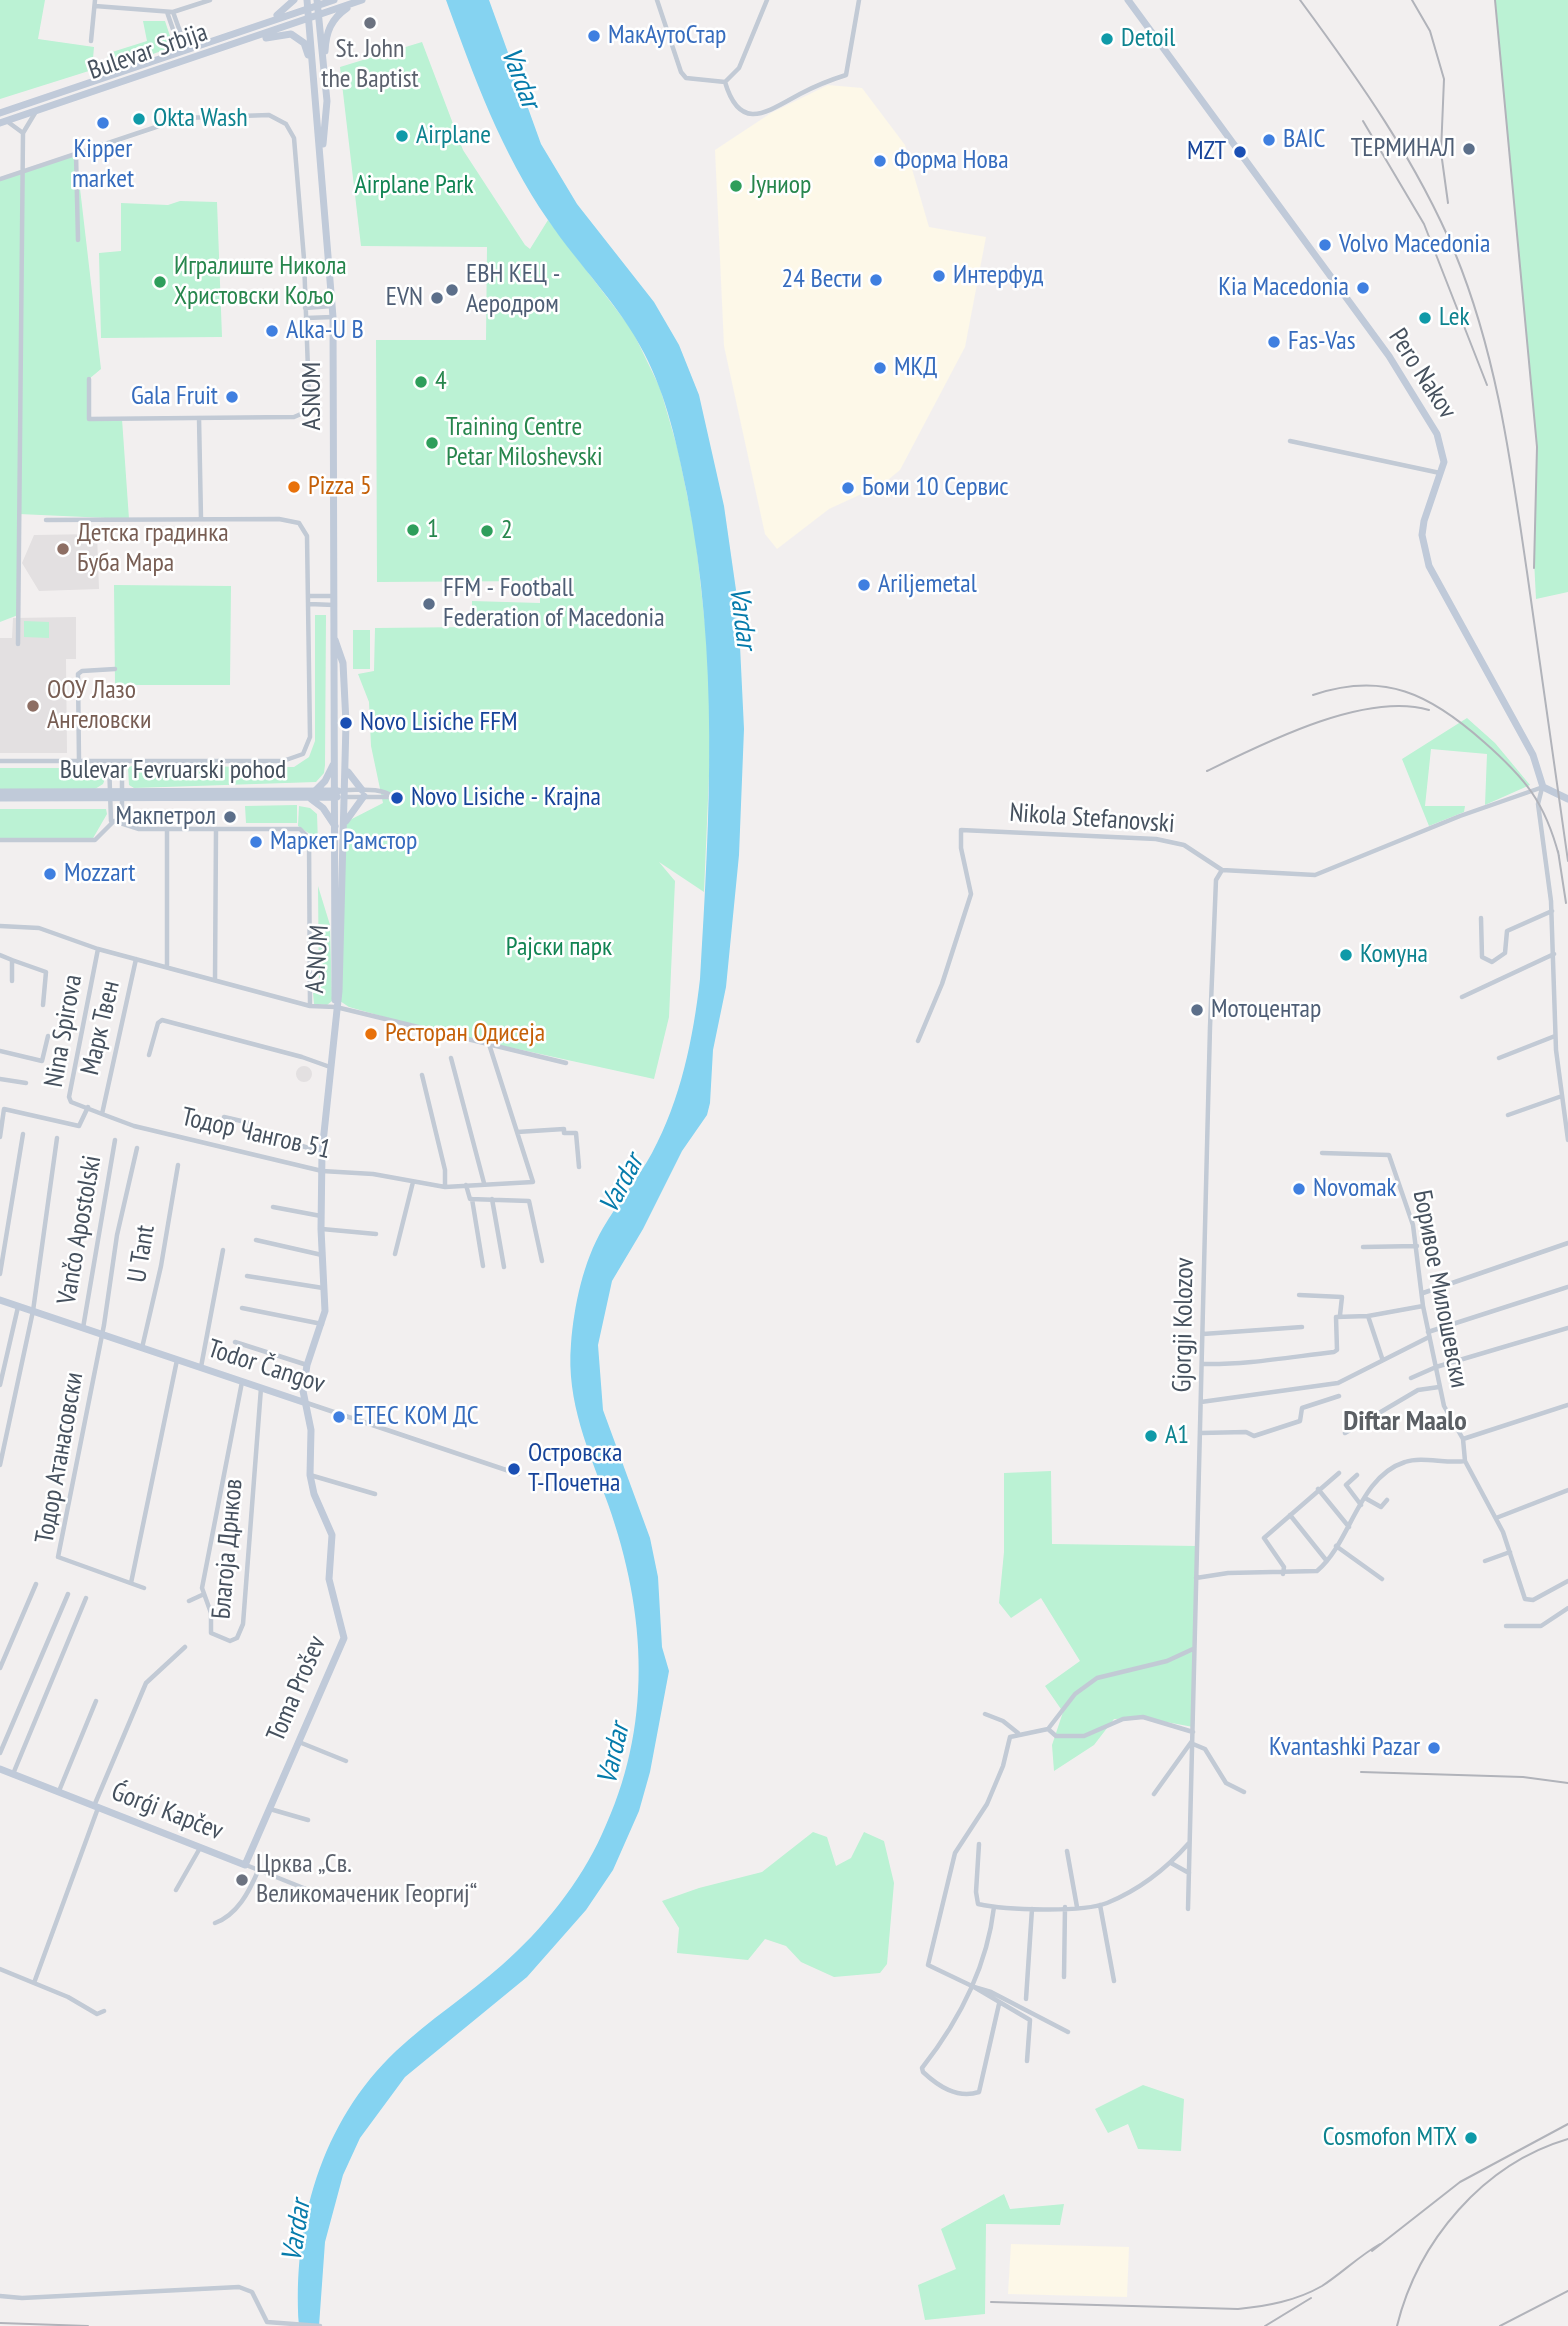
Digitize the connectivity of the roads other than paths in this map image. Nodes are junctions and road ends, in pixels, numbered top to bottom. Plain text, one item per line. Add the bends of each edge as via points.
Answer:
1 (210, 0) edge
2 (294, 0) edge
3 (307, 0) edge
4 (334, 0) edge
5 (362, 0) edge
6 (657, 0) edge
7 (766, 0) edge
8 (859, 0) edge
9 (1128, 0) edge
10 (95, 3) edge
11 (317, 3) edge
12 (353, 3) junction
13 (308, 9) junction
14 (170, 12) junction
15 (318, 15) junction
16 (309, 18) junction
17 (238, 32) junction
18 (91, 41) dead end
19 (242, 42) junction
20 (195, 46) junction
21 (169, 56) junction
22 (325, 70) junction
23 (725, 82) junction
24 (316, 98) junction
25 (35, 112) junction
26 (0, 113) edge
27 (4, 122) edge
28 (23, 133) junction
29 (321, 152) junction
30 (76, 154) junction
31 (22, 170) junction
32 (0, 178) edge
33 (78, 240) dead end
34 (332, 306) junction
35 (305, 307) junction
36 (332, 317) junction
37 (306, 318) junction
38 (89, 379) dead end
39 (199, 418) junction
40 (1290, 441) dead end
41 (1441, 474) junction
42 (201, 519) junction
43 (46, 520) dead end
44 (309, 596) junction
45 (334, 596) junction
46 (309, 604) junction
47 (334, 605) junction
48 (335, 640) junction
49 (18, 644) dead end
50 (115, 669) dead end
51 (335, 754) junction
52 (0, 761) edge
53 (79, 761) junction
54 (109, 762) junction
55 (122, 762) junction
56 (346, 765) junction
57 (1543, 787) junction
58 (315, 791) junction
59 (0, 792) edge
60 (363, 793) junction
61 (121, 794) junction
62 (336, 794) junction
63 (345, 794) junction
64 (109, 795) junction
65 (303, 797) junction
66 (0, 798) edge
67 (1568, 799) edge
68 (111, 821) junction
69 (344, 825) junction
70 (125, 826) junction
71 (336, 828) junction
72 (167, 829) junction
73 (216, 829) junction
74 (0, 840) edge
75 (1222, 870) junction
76 (1552, 911) junction
77 (1481, 918) dead end
78 (0, 926) edge
79 (98, 949) junction
80 (1554, 954) junction
81 (0, 955) edge
82 (136, 959) junction
83 (12, 960) junction
84 (167, 967) junction
85 (215, 980) junction
86 (12, 981) dead end
87 (1462, 997) dead end
88 (43, 1005) dead end
89 (310, 1006) junction
90 (336, 1007) junction
91 (48, 1036) dead end
92 (1555, 1036) junction
93 (918, 1041) dead end
94 (488, 1043) junction
95 (0, 1051) edge
96 (149, 1055) dead end
97 (451, 1058) dead end
98 (1499, 1058) dead end
99 (566, 1063) dead end
100 (331, 1068) junction
101 (422, 1075) dead end
102 (0, 1079) edge
103 (26, 1083) dead end
104 (1562, 1096) junction
105 (88, 1107) junction
106 (102, 1114) junction
107 (1508, 1115) dead end
108 (224, 1117) dead end
109 (517, 1132) junction
110 (23, 1134) dead end
111 (0, 1137) edge
112 (57, 1138) dead end
113 (115, 1140) dead end
114 (1568, 1140) edge
115 (136, 1148) dead end
116 (322, 1152) junction
117 (1322, 1153) dead end
118 (177, 1165) dead end
119 (579, 1167) dead end
120 (322, 1171) junction
121 (413, 1182) junction
122 (484, 1183) junction
123 (466, 1185) junction
124 (445, 1187) junction
125 (472, 1199) junction
126 (492, 1199) junction
127 (273, 1207) dead end
128 (321, 1216) junction
129 (321, 1229) junction
130 (376, 1234) dead end
131 (256, 1240) dead end
132 (1568, 1243) edge
133 (1417, 1246) junction
134 (1363, 1247) dead end
135 (223, 1250) dead end
136 (395, 1254) dead end
137 (323, 1255) junction
138 (542, 1261) dead end
139 (483, 1266) dead end
140 (504, 1267) dead end
141 (0, 1274) edge
142 (247, 1276) dead end
143 (1568, 1286) edge
144 (323, 1288) junction
145 (1423, 1293) junction
146 (1299, 1295) dead end
147 (0, 1300) edge
148 (18, 1306) junction
149 (1423, 1306) junction
150 (242, 1308) dead end
151 (33, 1311) junction
152 (1340, 1315) junction
153 (1368, 1316) junction
154 (323, 1324) junction
155 (1302, 1326) dead end
156 (83, 1328) junction
157 (1568, 1328) edge
158 (102, 1334) junction
159 (1203, 1334) junction
160 (1429, 1334) junction
161 (235, 1342) dead end
162 (142, 1348) junction
163 (177, 1359) junction
164 (1382, 1359) junction
165 (1202, 1364) junction
166 (307, 1365) junction
167 (201, 1367) junction
168 (1436, 1367) junction
169 (1411, 1378) dead end
170 (242, 1381) junction
171 (0, 1385) edge
172 (1439, 1387) junction
173 (261, 1388) junction
174 (1339, 1396) dead end
175 (303, 1402) junction
176 (1201, 1402) junction
177 (1568, 1405) edge
178 (1201, 1433) junction
179 (1345, 1433) dead end
180 (1463, 1439) junction
181 (1465, 1461) junction
182 (0, 1465) edge
183 (1339, 1473) dead end
184 (518, 1474) dead end
185 (310, 1475) junction
186 (1357, 1475) dead end
187 (1318, 1489) junction
188 (1568, 1490) edge
189 (375, 1494) dead end
190 (1366, 1498) junction
191 (1387, 1500) dead end
192 (1361, 1505) junction
193 (1290, 1515) junction
194 (1496, 1518) junction
195 (1349, 1527) junction
196 (1336, 1546) junction
197 (1510, 1552) junction
198 (1326, 1560) junction
199 (1485, 1561) dead end
200 (1283, 1574) junction
201 (1196, 1578) junction
202 (1382, 1579) dead end
203 (1568, 1581) edge
204 (131, 1583) junction
205 (36, 1584) dead end
206 (144, 1588) dead end
207 (68, 1594) dead end
208 (202, 1595) junction
209 (86, 1598) dead end
210 (190, 1601) dead end
211 (1568, 1608) edge
212 (1506, 1626) dead end
213 (185, 1647) dead end
214 (1194, 1649) junction
215 (0, 1668) edge
216 (96, 1701) dead end
217 (985, 1714) dead end
218 (1048, 1729) junction
219 (1193, 1732) junction
220 (1018, 1734) junction
221 (298, 1741) junction
222 (1193, 1742) junction
223 (0, 1753) edge
224 (345, 1761) dead end
225 (0, 1769) edge
226 (13, 1774) junction
227 (58, 1792) junction
228 (1244, 1792) dead end
229 (1154, 1794) dead end
230 (96, 1807) junction
231 (269, 1808) junction
232 (308, 1820) dead end
233 (1189, 1842) junction
234 (979, 1844) dead end
235 (200, 1848) junction
236 (1067, 1851) dead end
237 (1171, 1863) junction
238 (245, 1865) junction
239 (258, 1871) junction
240 (1189, 1873) junction
241 (176, 1890) dead end
242 (317, 1899) dead end
243 (1100, 1905) junction
244 (994, 1907) junction
245 (1077, 1907) junction
246 (1065, 1908) junction
247 (1032, 1909) junction
248 (1188, 1909) dead end
249 (215, 1923) dead end
250 (0, 1970) edge
251 (1064, 1978) dead end
252 (1114, 1981) dead end
253 (34, 1983) junction
254 (974, 1987) junction
255 (1026, 1999) dead end
256 (999, 2004) junction
257 (104, 2011) dead end
258 (1068, 2032) dead end
259 (1027, 2060) dead end
260 (0, 2296) edge
261 (274, 2324) edge
262 (320, 2326) edge

1 - 14 street
2 - 17 street via 283,13
3 - 13 street, ASNOM
4 - 11 street, Bulevar Srbija
5 - 12 street, Bulevar Srbija
6 - 23 street via 681,72 686,78
7 - 23 street via 739,68
8 - 23 street via 846,75 778,108 752,115 731,100
9 - 41 street, Pero Nakov via 1400,373 1442,444
10 - 14 street
10 - 18 street
11 - 13 street, Bulevar Srbija
11 - 15 street, ASNOM
12 - 15 street, Bulevar Srbija
12 - 22 street via 338,14 328,30
13 - 16 street, ASNOM
13 - 17 street, Bulevar Srbija
14 - 20 street via 183,37
14 - 21 street via 177,41
15 - 16 street, Bulevar Srbija
15 - 22 street, ASNOM
16 - 19 street, Bulevar Srbija
16 - 24 street, ASNOM
17 - 20 street, Bulevar Srbija
19 - 24 street via 283,33 299,37 307,49
19 - 25 street, Bulevar Srbija
20 - 21 street, Bulevar Srbija
21 - 26 street, Bulevar Srbija
22 - 29 street, ASNOM via 327,101
24 - 29 street, ASNOM
25 - 27 street, Bulevar Srbija
25 - 28 street
27 - 28 street
28 - 31 street
29 - 34 street, ASNOM
30 - 31 street
30 - 33 street
30 - 35 street via 183,118 269,115 281,120 294,138
31 - 32 street
31 - 49 street
34 - 35 street
34 - 36 street, ASNOM
35 - 37 street
36 - 37 street
36 - 45 street, ASNOM
37 - 39 street via 309,398 301,414
38 - 39 street via 89,419
39 - 42 street
40 - 41 street
41 - 57 street, Pero Nakov via 1424,521 1429,566 1533,755
42 - 43 street
42 - 44 street via 299,523 307,536
44 - 45 street
44 - 46 street
45 - 47 street, ASNOM
46 - 47 street
46 - 55 street via 310,737 303,754 283,761
47 - 48 street, ASNOM
48 - 51 street, ASNOM
48 - 56 street, ASNOM via 344,673
50 - 53 street via 78,674
51 - 58 street via 328,776
51 - 62 street, ASNOM
52 - 53 street
53 - 54 street
54 - 55 street
54 - 64 street
55 - 61 street
56 - 60 street via 351,780
56 - 63 street, ASNOM
57 - 67 street
57 - 75 street via 1315,875
57 - 76 street via 1538,804
58 - 61 street, Bulevar Fevruarski pohod
58 - 62 street, Bulevar Fevruarski pohod
59 - 64 street, Bulevar Fevruarski pohod
60 - 60 street via 394,797 387,792
60 - 63 street
60 - 69 street
61 - 64 street, Bulevar Fevruarski pohod
61 - 65 street, Bulevar Fevruarski pohod
61 - 70 street via 120,819
62 - 63 street, Bulevar Fevruarski pohod
62 - 65 street, Bulevar Fevruarski pohod
62 - 71 street, ASNOM
63 - 69 street, ASNOM
64 - 66 street, Bulevar Fevruarski pohod
64 - 68 street
65 - 71 street via 320,805
68 - 70 street
68 - 74 street via 95,840
69 - 90 street, ASNOM
70 - 72 street
71 - 90 street, ASNOM
72 - 73 street
72 - 84 street
73 - 85 street
73 - 89 street via 306,832
75 - 93 street, Nikola Stefanovski via 1184,845 1156,839 961,830 971,894 943,984
75 - 159 street, Gjorgji Kolozov via 1216,880 1214,914
76 - 77 street via 1507,931 1505,953 1492,962 1480,951
76 - 80 street
78 - 79 street via 39,928
79 - 82 street
79 - 105 street, Nina Spirova via 69,1097
80 - 87 street
80 - 92 street
81 - 83 street
82 - 84 street
82 - 106 street, Марк Твен
83 - 86 street
83 - 88 street via 46,972
84 - 85 street
85 - 89 street
89 - 90 street
90 - 94 street
90 - 100 street
91 - 95 street via 42,1061
92 - 98 street
92 - 104 street
94 - 99 street
94 - 109 street, Тодор Чангов 51
96 - 100 street via 162,1020 302,1056
97 - 122 street
100 - 116 street
101 - 124 street
102 - 103 street
104 - 107 street
104 - 114 street
105 - 106 street, Тодор Чангов 51
105 - 111 street, Nina Spirova via 79,1126 4,1109
106 - 120 street, Тодор Чангов 51 via 134,1126
108 - 116 street via 250,1123 248,1130
109 - 119 street via 564,1129 564,1133 576,1133
109 - 122 street, Тодор Чангов 51 via 533,1182
110 - 141 street
112 - 151 street
113 - 156 street, Vančo Apostolski
115 - 158 street
116 - 120 street
117 - 133 street, Боривое Милошевски via 1389,1155
118 - 162 street, U Tant
120 - 121 street, Тодор Чангов 51
120 - 128 street
121 - 124 street, Тодор Чангов 51
121 - 136 street
122 - 123 street, Тодор Чангов 51
123 - 124 street, Тодор Чангов 51
123 - 125 street
125 - 126 street
125 - 139 street
126 - 138 street via 529,1201
126 - 140 street
127 - 128 street
128 - 129 street
129 - 130 street
129 - 137 street
131 - 137 street
132 - 145 street
133 - 134 street
133 - 145 street, Боривое Милошевски
135 - 167 street
137 - 144 street
142 - 144 street
143 - 160 street
144 - 154 street
145 - 149 street, Боривое Милошевски
146 - 152 street via 1342,1297
147 - 148 street, Todor Čangov
148 - 151 street, Todor Čangov
148 - 171 street
149 - 153 street
149 - 160 street, Боривое Милошевски
150 - 154 street
151 - 156 street, Todor Čangov
151 - 182 street
152 - 153 street
152 - 165 street via 1334,1319 1334,1352
153 - 164 street
154 - 166 street, Toma Prošev
155 - 159 street
156 - 158 street, Todor Čangov
157 - 168 street
158 - 162 street, Todor Čangov
158 - 204 street, Тодор Атанасовски via 58,1557
159 - 165 street, Gjorgji Kolozov
160 - 164 street
160 - 168 street, Боривое Милошевски
161 - 166 street
162 - 163 street, Todor Čangov
163 - 167 street, Todor Čangov
163 - 204 street
164 - 176 street via 1338,1383
165 - 176 street, Gjorgji Kolozov
166 - 175 street, Toma Prošev
167 - 170 street, Todor Čangov
168 - 169 street
168 - 172 street, Боривое Милошевски
170 - 173 street, Todor Čangov
170 - 208 street, Благоја Дрнков
172 - 179 street via 1418,1390
172 - 180 street, Боривое Милошевски
173 - 175 street, Todor Čangov
173 - 208 street, Благоја Дрнков via 243,1624 237,1638 230,1641 211,1633 211,1613
174 - 178 street via 1302,1408 1300,1421 1254,1436 1246,1432
175 - 184 street, Todor Čangov
175 - 185 street, Toma Prošev via 311,1430
176 - 178 street, Gjorgji Kolozov
177 - 180 street
178 - 201 street, Gjorgji Kolozov
180 - 181 street, Боривое Милошевски
181 - 190 street via 1405,1462 1379,1480
181 - 194 street, Боривое Милошевски
183 - 187 street
185 - 189 street
185 - 221 street, Toma Prošev via 332,1535 328,1579 344,1638
186 - 192 street via 1346,1485
187 - 193 street
187 - 195 street
188 - 194 street
190 - 191 street via 1381,1507
190 - 192 street
192 - 195 street
193 - 198 street
193 - 200 street via 1264,1538 1284,1567
194 - 197 street, Боривое Милошевски
195 - 196 street
196 - 198 street
196 - 202 street
197 - 199 street
197 - 203 street, Боривое Милошевски via 1527,1600
198 - 200 street via 1317,1572
200 - 201 street via 1228,1573
201 - 214 street, Gjorgji Kolozov
204 - 206 street, Тодор Атанасовски
205 - 215 street
207 - 223 street
208 - 210 street
209 - 226 street
211 - 212 street via 1541,1626
213 - 230 street via 146,1683
214 - 218 street via 1084,1685
214 - 219 street, Gjorgji Kolozov
216 - 227 street
217 - 220 street
218 - 219 street via 1056,1736 1084,1736 1123,1719 1143,1717
218 - 220 street
219 - 222 street, Gjorgji Kolozov
220 - 254 street via 1007,1741 1003,1766 987,1804 955,1853 928,1965
221 - 224 street
221 - 231 street, Toma Prošev
222 - 228 street via 1205,1749 1226,1783
222 - 229 street
222 - 233 street, Gjorgji Kolozov
225 - 226 street, Ǵorǵi Kapčev
226 - 227 street, Ǵorǵi Kapčev
227 - 230 street, Ǵorǵi Kapčev
230 - 235 street, Ǵorǵi Kapčev
230 - 253 street
231 - 232 street
231 - 238 street, Toma Prošev
233 - 237 street
233 - 240 street, Gjorgji Kolozov
234 - 244 street via 976,1899 978,1904
235 - 238 street, Ǵorǵi Kapčev
235 - 241 street
236 - 245 street
237 - 240 street
237 - 243 street
238 - 239 street, Ǵorǵi Kapčev
239 - 242 street, Ǵorǵi Kapčev via 306,1889
239 - 249 street via 244,1899 227,1919
240 - 248 street, Gjorgji Kolozov
243 - 245 street
243 - 252 street
244 - 247 street
244 - 254 street
245 - 246 street
246 - 247 street
246 - 251 street
247 - 255 street
250 - 253 street
253 - 257 street via 97,2014
254 - 256 street
254 - 256 street via 922,2068 936,2084 968,2095 980,2091
254 - 258 street
256 - 259 street via 1030,2020
260 - 261 street via 239,2287 252,2292 262,2315
261 - 262 street

